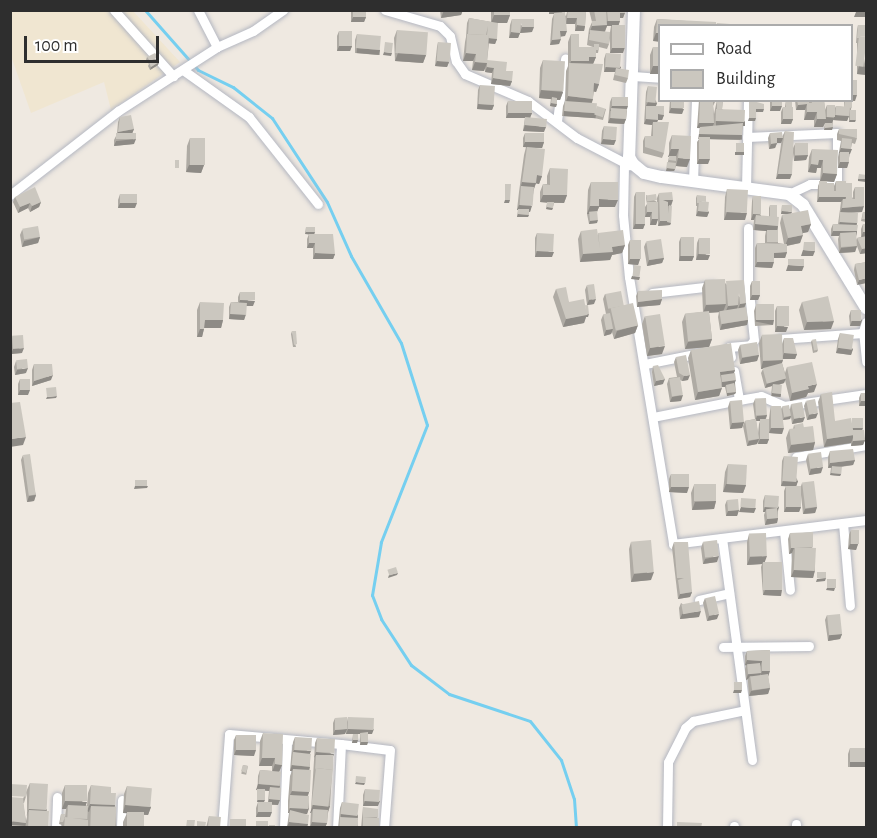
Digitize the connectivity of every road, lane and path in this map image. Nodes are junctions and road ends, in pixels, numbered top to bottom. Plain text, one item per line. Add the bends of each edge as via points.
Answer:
1 (114, 10) edge
2 (198, 10) edge
3 (283, 10) edge
4 (385, 10) edge
5 (634, 10) edge
6 (217, 47) junction
7 (565, 59) edge
8 (183, 70) junction
9 (173, 76) junction
10 (633, 76) junction
11 (658, 78) edge
12 (696, 102) edge
13 (748, 102) edge
14 (557, 121) junction
15 (747, 137) junction
16 (629, 165) junction
17 (693, 181) junction
18 (746, 188) junction
19 (789, 194) junction
20 (10, 195) edge
21 (318, 204) dead end
22 (748, 228) dead end
23 (748, 282) junction
24 (736, 283) edge
25 (725, 285) edge
26 (633, 296) junction
27 (867, 308) edge
28 (867, 322) edge
29 (863, 333) junction
30 (754, 340) junction
31 (729, 347) junction
32 (718, 350) edge
33 (707, 352) edge
34 (867, 362) edge
35 (645, 364) junction
36 (867, 394) edge
37 (739, 400) junction
38 (654, 417) junction
39 (867, 445) edge
40 (796, 457) edge
41 (867, 520) edge
42 (843, 523) junction
43 (784, 531) junction
44 (722, 538) junction
45 (790, 590) dead end
46 (729, 593) junction
47 (699, 600) edge
48 (850, 606) dead end
49 (809, 646) dead end
50 (723, 647) dead end
51 (736, 647) junction
52 (745, 710) junction
53 (287, 740) junction
54 (341, 744) junction
55 (752, 760) dead end
56 (57, 797) dead end
57 (122, 800) dead end
58 (56, 828) edge
59 (121, 828) edge
60 (222, 828) edge
61 (284, 828) edge
62 (337, 828) edge
63 (384, 828) edge
64 (667, 828) edge

1 - 9 street
2 - 6 street
3 - 6 street via 254,31
4 - 14 street via 440,26 450,36 456,61 465,75 528,101
5 - 10 main road
6 - 8 street
7 - 14 street
8 - 9 street
8 - 21 street via 249,117
9 - 20 street via 118,111
10 - 11 street
10 - 16 main road
12 - 17 street
13 - 15 street
14 - 16 street via 577,138
15 - 18 street
15 - 19 street via 837,134 837,184 810,184
16 - 17 main road via 644,173
16 - 26 street via 623,215
17 - 18 main road
18 - 19 main road
19 - 27 main road via 803,205 848,284
22 - 23 street
23 - 24 street
23 - 30 street
25 - 26 street
26 - 35 street
28 - 29 street
29 - 30 street
29 - 34 street
30 - 31 street via 750,345
31 - 32 street
31 - 37 street
33 - 35 street
35 - 38 street
36 - 37 street via 784,406 761,396
37 - 38 street
38 - 44 street via 673,544
39 - 40 street
41 - 42 street
42 - 43 street
42 - 48 street
43 - 44 street
43 - 45 street
44 - 46 street
46 - 47 street
46 - 51 street
49 - 51 street
50 - 51 street
51 - 52 street
52 - 55 street
52 - 64 street via 693,721 685,728 668,762
53 - 54 street
53 - 60 street via 229,734
53 - 61 street
54 - 62 street
54 - 63 street via 390,750
56 - 58 street
57 - 59 street

